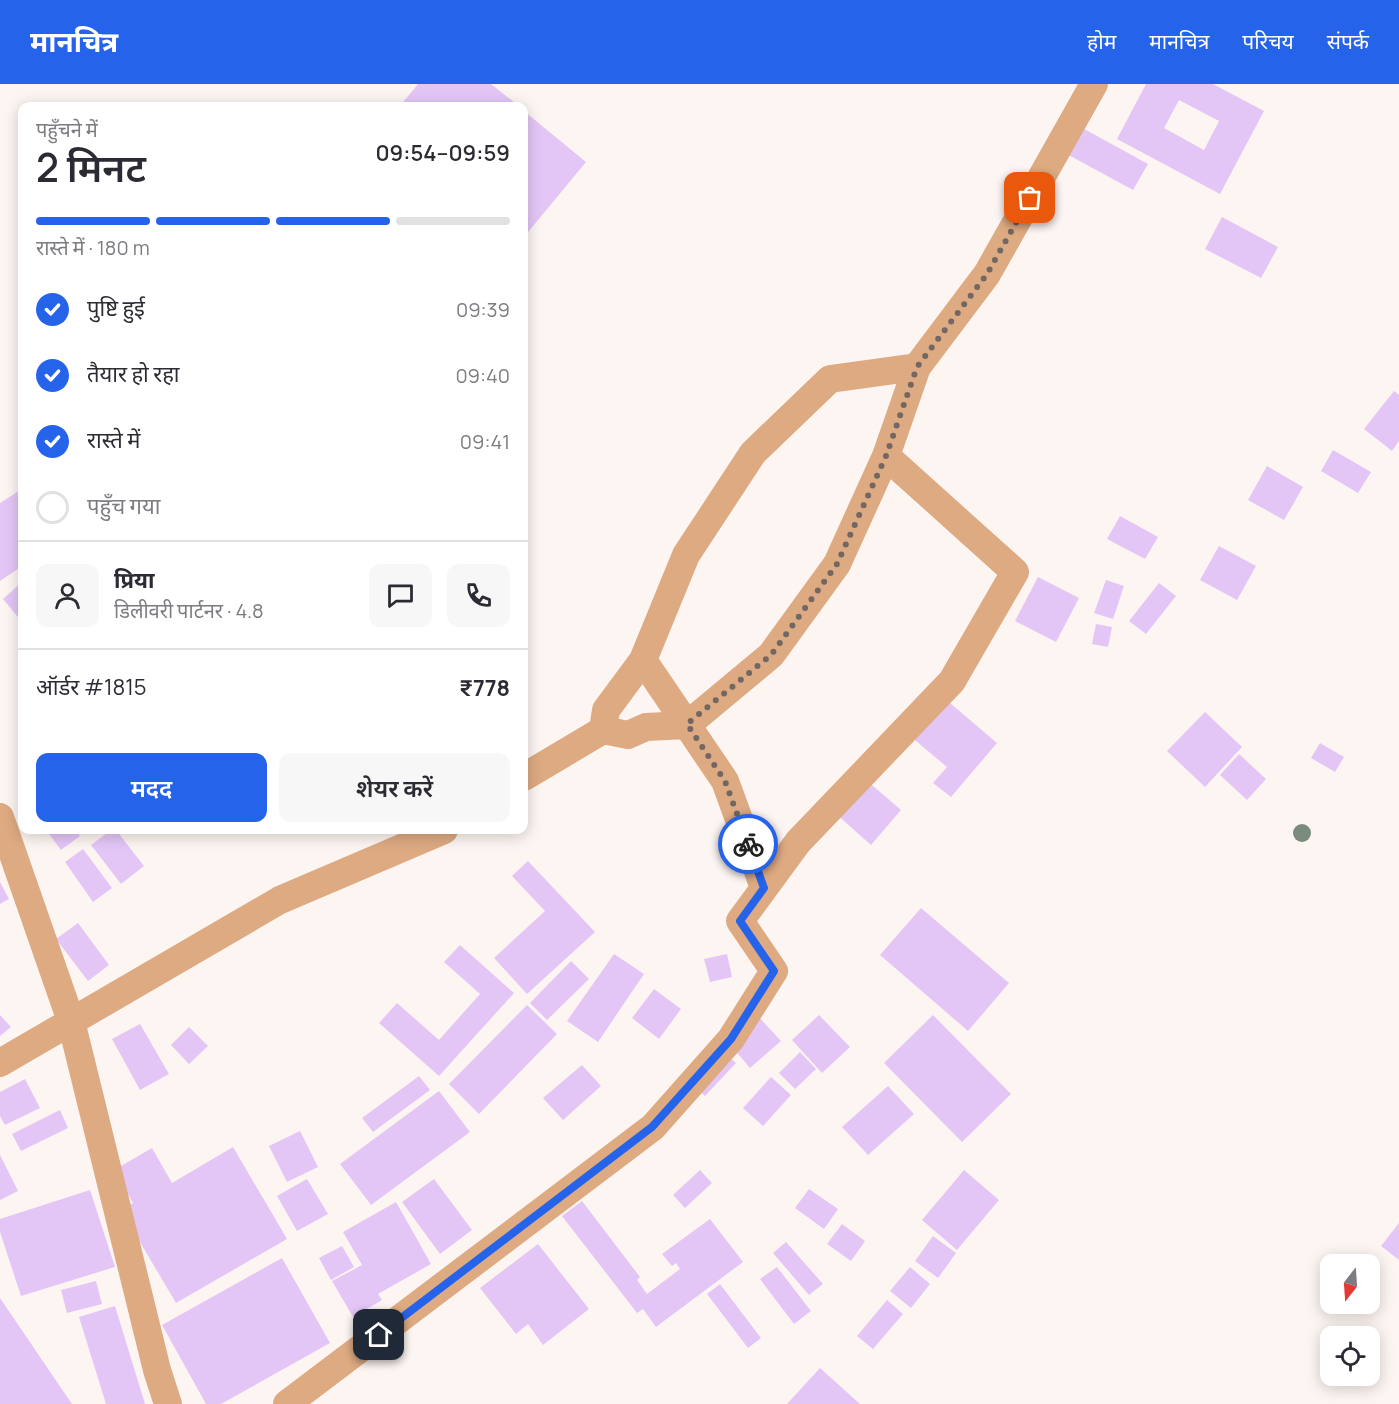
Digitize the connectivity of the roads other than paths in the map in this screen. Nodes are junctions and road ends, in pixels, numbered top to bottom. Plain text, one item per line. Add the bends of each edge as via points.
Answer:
1 (1094, 84) edge
2 (917, 367) junction
3 (886, 456) junction
4 (643, 660) junction
5 (687, 724) junction
6 (603, 730) junction
7 (528, 775) edge
8 (0, 817) edge
9 (435, 834) edge
10 (764, 888) junction
11 (71, 1021) junction
12 (0, 1063) edge
13 (168, 1404) edge
14 (287, 1404) edge

1 - 2 street via 987,274
2 - 3 street
2 - 4 street via 830,379 753,453 686,555
3 - 5 street via 837,564 771,655
3 - 10 street via 1016,572 952,681 798,842
4 - 5 street
4 - 6 street via 606,710
5 - 6 street via 646,728 628,735
5 - 10 street via 725,781
6 - 7 street
8 - 11 street
9 - 11 street via 280,900
10 - 14 street via 740,921 774,971 731,1039 652,1127
11 - 12 street
11 - 13 street

